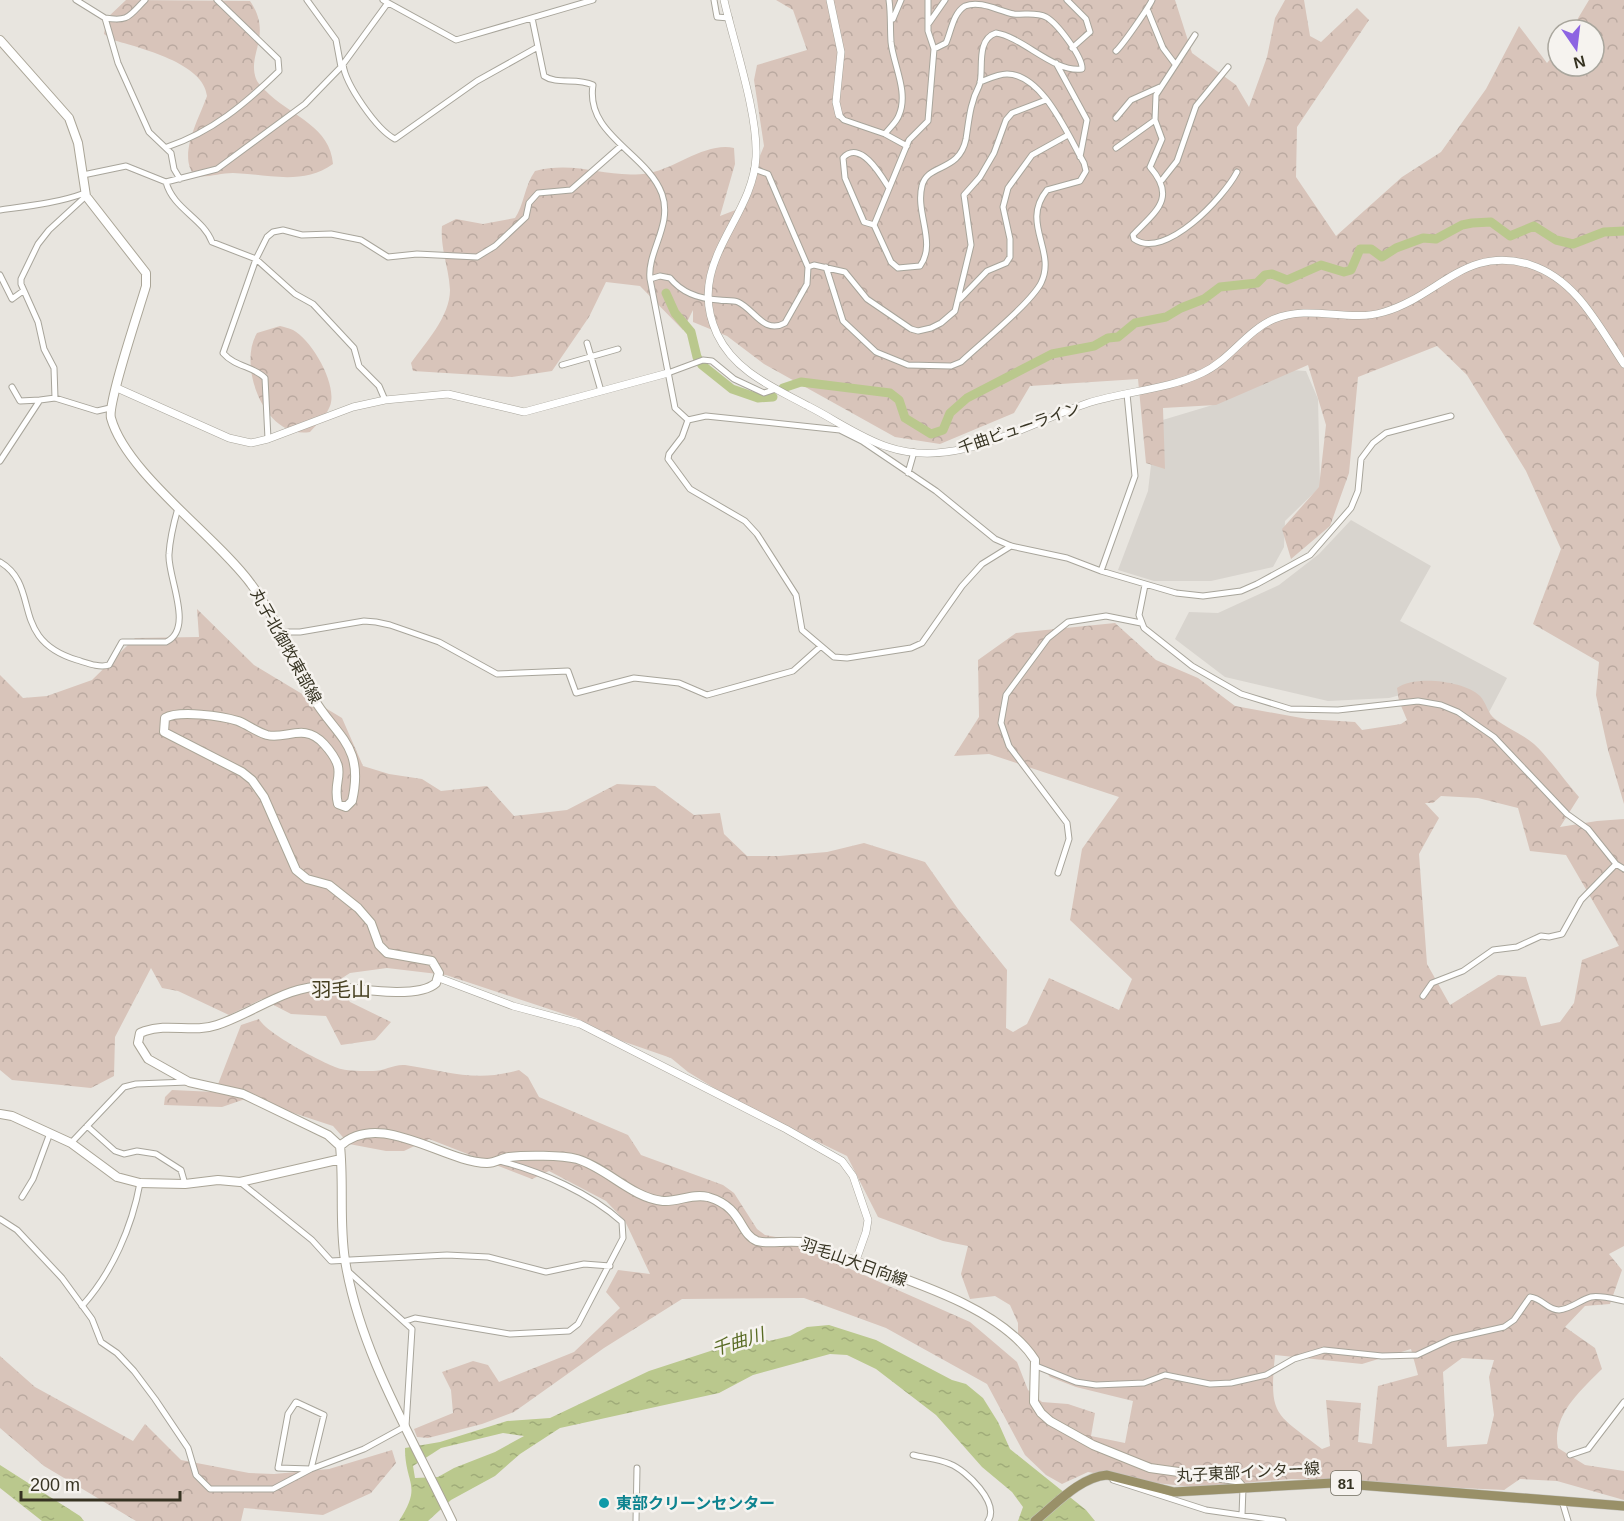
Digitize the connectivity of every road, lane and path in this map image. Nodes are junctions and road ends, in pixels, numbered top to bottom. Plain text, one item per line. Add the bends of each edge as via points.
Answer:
1 (76, 0) edge
2 (146, 0) edge
3 (217, 0) edge
4 (307, 0) edge
5 (593, 0) edge
6 (714, 0) edge
7 (724, 0) edge
8 (831, 0) edge
9 (889, 0) edge
10 (901, 0) edge
11 (928, 0) edge
12 (945, 0) edge
13 (1067, 0) edge
14 (1152, 0) edge
15 (385, 2) edge
16 (1148, 11) junction
17 (105, 18) junction
18 (532, 18) junction
19 (729, 18) junction
20 (892, 20) junction
21 (929, 23) junction
22 (1195, 35) dead end
23 (0, 40) edge
24 (536, 48) junction
25 (1072, 48) junction
26 (934, 49) junction
27 (1116, 51) dead end
28 (1056, 62) junction
29 (1175, 64) junction
30 (342, 65) junction
31 (1228, 67) dead end
32 (980, 82) junction
33 (1161, 87) junction
34 (1046, 100) junction
35 (839, 115) joint
36 (1116, 118) dead end
37 (1155, 120) junction
38 (885, 134) junction
39 (1068, 135) junction
40 (621, 146) junction
41 (908, 146) junction
42 (167, 147) junction
43 (1116, 148) dead end
44 (1080, 157) junction
45 (754, 169) junction
46 (1237, 172) dead end
47 (83, 175) junction
48 (180, 179) junction
49 (1162, 180) junction
50 (166, 182) junction
51 (889, 188) junction
52 (86, 194) junction
53 (0, 210) edge
54 (874, 225) junction
55 (256, 259) junction
56 (808, 267) junction
57 (826, 267) junction
58 (0, 275) edge
59 (650, 279) junction
60 (23, 291) junction
61 (708, 299) junction
62 (959, 300) junction
63 (587, 343) dead end
64 (618, 349) dead end
65 (591, 357) junction
66 (1624, 364) edge
67 (562, 365) dead end
68 (668, 373) junction
69 (12, 387) dead end
70 (117, 388) junction
71 (776, 389) junction
72 (601, 391) junction
73 (1126, 394) junction
74 (55, 398) junction
75 (40, 400) junction
76 (385, 400) junction
77 (110, 408) junction
78 (1451, 416) dead end
79 (688, 420) junction
80 (268, 439) junction
81 (914, 452) junction
82 (0, 461) edge
83 (908, 473) junction
84 (178, 508) junction
85 (1011, 546) junction
86 (0, 562) edge
87 (1101, 572) junction
88 (1145, 585) junction
89 (1141, 623) junction
90 (279, 632) junction
91 (820, 647) junction
92 (1616, 864) junction
93 (1624, 868) edge
94 (1058, 873) dead end
95 (439, 978) junction
96 (1423, 996) dead end
97 (189, 1082) junction
98 (0, 1114) edge
99 (87, 1126) junction
100 (50, 1133) junction
101 (71, 1143) junction
102 (340, 1146) junction
103 (341, 1158) junction
104 (499, 1161) junction
105 (240, 1182) junction
106 (140, 1183) junction
107 (185, 1184) junction
108 (22, 1197) dead end
109 (0, 1219) edge
110 (855, 1263) junction
111 (346, 1266) junction
112 (610, 1266) junction
113 (1624, 1301) edge
114 (82, 1306) junction
115 (406, 1321) junction
116 (1036, 1366) junction
117 (1624, 1402) edge
118 (406, 1426) junction
119 (913, 1455) dead end
120 (1570, 1455) dead end
121 (637, 1468) dead end
122 (311, 1469) junction
123 (1107, 1475) junction
124 (1243, 1488) junction
125 (1562, 1501) junction
126 (1624, 1506) edge
127 (1242, 1515) junction
128 (452, 1521) edge
129 (636, 1521) edge
130 (988, 1521) edge
131 (1035, 1521) edge
132 (1283, 1521) edge
133 (1569, 1521) edge

1 - 17 street
2 - 17 street via 128,18
3 - 42 street via 278,59 279,71 244,105 196,137
4 - 30 street via 336,40
5 - 18 street
6 - 19 street via 717,16
7 - 19 street, 千曲ビューライン
8 - 35 street via 841,52 836,102
9 - 20 street
10 - 20 street
11 - 21 street
12 - 21 street
13 - 25 street via 1086,19 1090,32
14 - 16 street
15 - 18 street via 456,40
15 - 30 street
16 - 27 street
16 - 29 street via 1163,48
17 - 42 street via 118,63 149,132
18 - 24 street
19 - 45 street, 千曲ビューライン via 751,112
20 - 38 street via 891,42 901,104 899,115
21 - 26 street
22 - 29 street
23 - 47 main road via 69,118
24 - 30 street via 467,88 394,139 368,112
24 - 40 street via 547,78 593,85 600,123
25 - 26 street via 1056,24 1043,16 1014,14 978,3 959,11 946,43
25 - 28 street via 1082,69
26 - 41 street via 928,121
28 - 32 street via 996,33 989,37 982,51
28 - 44 street via 1087,120
29 - 33 street
30 - 48 street via 305,104 227,163
31 - 49 street via 1196,106 1178,161
32 - 34 street via 1004,74 1021,77
32 - 54 street via 972,99 962,154 923,181 921,215 928,249 920,266 898,268 891,262
33 - 36 street via 1140,94
33 - 37 street via 1155,100
34 - 39 street
34 - 62 street via 1012,113 980,177 964,195 971,245
35 - 38 street
37 - 43 street
37 - 49 street via 1162,139 1150,167
38 - 41 street
39 - 44 street
39 - 62 street via 1040,148 1008,188 1003,207 1010,256 1006,263 987,271
40 - 55 street via 571,190 544,191 534,196 528,203 526,217 483,255 388,257 361,240 283,230 267,237
40 - 59 street via 655,183 664,203
41 - 51 street
42 - 48 street
44 - 57 street via 1086,171 1080,181 1047,190 1037,206 1036,222 1045,262 1040,285 961,362 951,366 908,365 876,352 843,321
45 - 56 street via 768,174
45 - 61 street, 千曲ビューライン via 716,256
46 - 49 street via 1230,185 1184,230 1169,240 1138,242 1132,235 1157,210 1162,200
47 - 50 street via 126,166
47 - 52 main road
48 - 50 street
50 - 55 street via 168,192 208,230 212,242
51 - 54 street
51 - 54 street via 877,169 861,155 847,153 843,158 845,178 864,222
52 - 53 street
52 - 60 street via 38,244 21,279
52 - 70 main road via 147,278
55 - 76 street via 321,312 354,348 360,366 379,386
55 - 80 street via 223,353 237,365 265,378
56 - 57 street
56 - 61 street via 807,284 793,312 780,326 762,323 737,302
57 - 62 street via 845,272 867,299 911,330 941,323 955,311
58 - 60 street via 12,299
59 - 61 street via 670,278 687,293
59 - 68 street
60 - 74 street via 54,368
61 - 71 street, 千曲ビューライン via 712,323 728,354 743,369
63 - 65 street
64 - 65 street
65 - 67 street
65 - 72 street
66 - 73 street, 千曲ビューライン via 1568,284 1531,265 1486,260 1461,269 1384,312 1301,312 1272,320 1206,371 1169,385
68 - 71 street via 703,360 712,361 734,379 764,393
68 - 72 street
68 - 79 street via 675,408
69 - 75 street via 20,400
70 - 77 main road
70 - 80 street via 229,438 251,443
71 - 81 street, 千曲ビューライン via 880,444
72 - 76 street via 524,412 448,394
73 - 81 street, 千曲ビューライン via 1051,415 968,448 930,454
73 - 87 street via 1135,476
74 - 75 street
74 - 77 street via 97,411
75 - 82 street
76 - 80 street via 353,407
77 - 84 main road, 丸子北御牧東部線 via 125,445
78 - 88 street via 1386,433 1372,443 1361,459 1358,491 1351,508 1325,540 1293,567 1249,588 1218,596 1190,596
79 - 83 street via 706,416 840,430
79 - 91 street via 668,459 690,489 745,521 757,534 796,595 802,630
81 - 83 street
83 - 85 street via 950,501 995,539
84 - 86 street via 169,554 180,617 176,633 166,642 122,642 109,665 76,659 40,639 29,621 18,581
84 - 90 main road, 丸子北御牧東部線 via 251,583
85 - 87 street via 1067,558
85 - 91 street via 982,564 921,643 847,658 834,657
87 - 88 street
88 - 89 street
89 - 92 street via 1192,666 1259,701 1308,710 1419,701 1458,712 1494,736 1567,814 1588,829
89 - 94 street via 1106,616 1068,622 1048,638 1006,695 1001,713 1005,736 1017,758 1054,803 1069,831
90 - 91 street via 364,621 390,625 439,642 497,674 568,671 576,693 634,678 679,682 707,695 794,671
90 - 95 main road, 丸子北御牧東部線 via 313,698 350,748 355,780 349,806 338,804 339,766 315,737 293,732 271,736 229,718 180,714 165,718 164,732 246,775 264,797 296,870 307,879 329,885 358,908 371,923 378,945 387,953 432,961
92 - 93 street
92 - 96 street via 1581,900 1562,934 1537,936 1517,947 1493,950 1463,971 1432,982
95 - 97 main road via 426,989 310,987 217,1025 140,1033 138,1042 148,1059
95 - 110 street via 580,1024 842,1161 853,1176 868,1220
97 - 99 street via 124,1087
97 - 102 main road via 243,1094 320,1131
98 - 100 main road
99 - 101 street
99 - 107 street via 115,1151 156,1154 181,1170
100 - 101 main road
100 - 108 street
101 - 106 main road via 117,1178
102 - 103 main road
102 - 104 main road, 羽毛山大日向線 via 350,1137 375,1133 412,1140 473,1160
103 - 105 main road
103 - 111 main road via 341,1233
104 - 110 main road, 羽毛山大日向線 via 519,1157 576,1159 663,1201 695,1195 725,1203 736,1212 749,1236 757,1240 795,1240
104 - 112 street via 572,1189 622,1222 623,1238
105 - 107 main road
105 - 111 street via 312,1240 331,1262
106 - 107 main road
106 - 114 street via 135,1207 110,1268
109 - 114 street via 40,1254
110 - 116 main road, 羽毛山大日向線 via 971,1307 1004,1327 1031,1354
111 - 112 street via 447,1255 488,1257 546,1272 584,1264
111 - 115 street
111 - 118 main road via 369,1347
112 - 115 street via 578,1324 569,1331 510,1334 415,1318
113 - 116 street via 1593,1296 1557,1310 1530,1298 1504,1327 1451,1339 1417,1355 1324,1350 1294,1359 1266,1375 1231,1383 1210,1384 1165,1375 1136,1384 1096,1385 1076,1382
114 - 122 street via 101,1342 134,1371 189,1448 195,1475 207,1488 273,1489
115 - 118 street via 413,1333
116 - 124 main road via 1034,1402 1050,1421 1093,1445 1150,1468 1236,1480
117 - 120 street via 1588,1449
118 - 122 street via 364,1449
118 - 128 main road
119 - 130 street via 950,1464 971,1478 991,1506
121 - 129 street
122 - 122 street via 278,1468 288,1414 296,1402 324,1415
123 - 124 main road, 丸子東部インター線 / 81 via 1174,1492
123 - 127 street via 1137,1490 1206,1510
123 - 131 main road via 1074,1490
124 - 125 main road, 丸子東部インター線 / 81 via 1333,1483
124 - 127 street
125 - 126 main road, 丸子東部インター線 / 81
125 - 133 street
127 - 132 street

